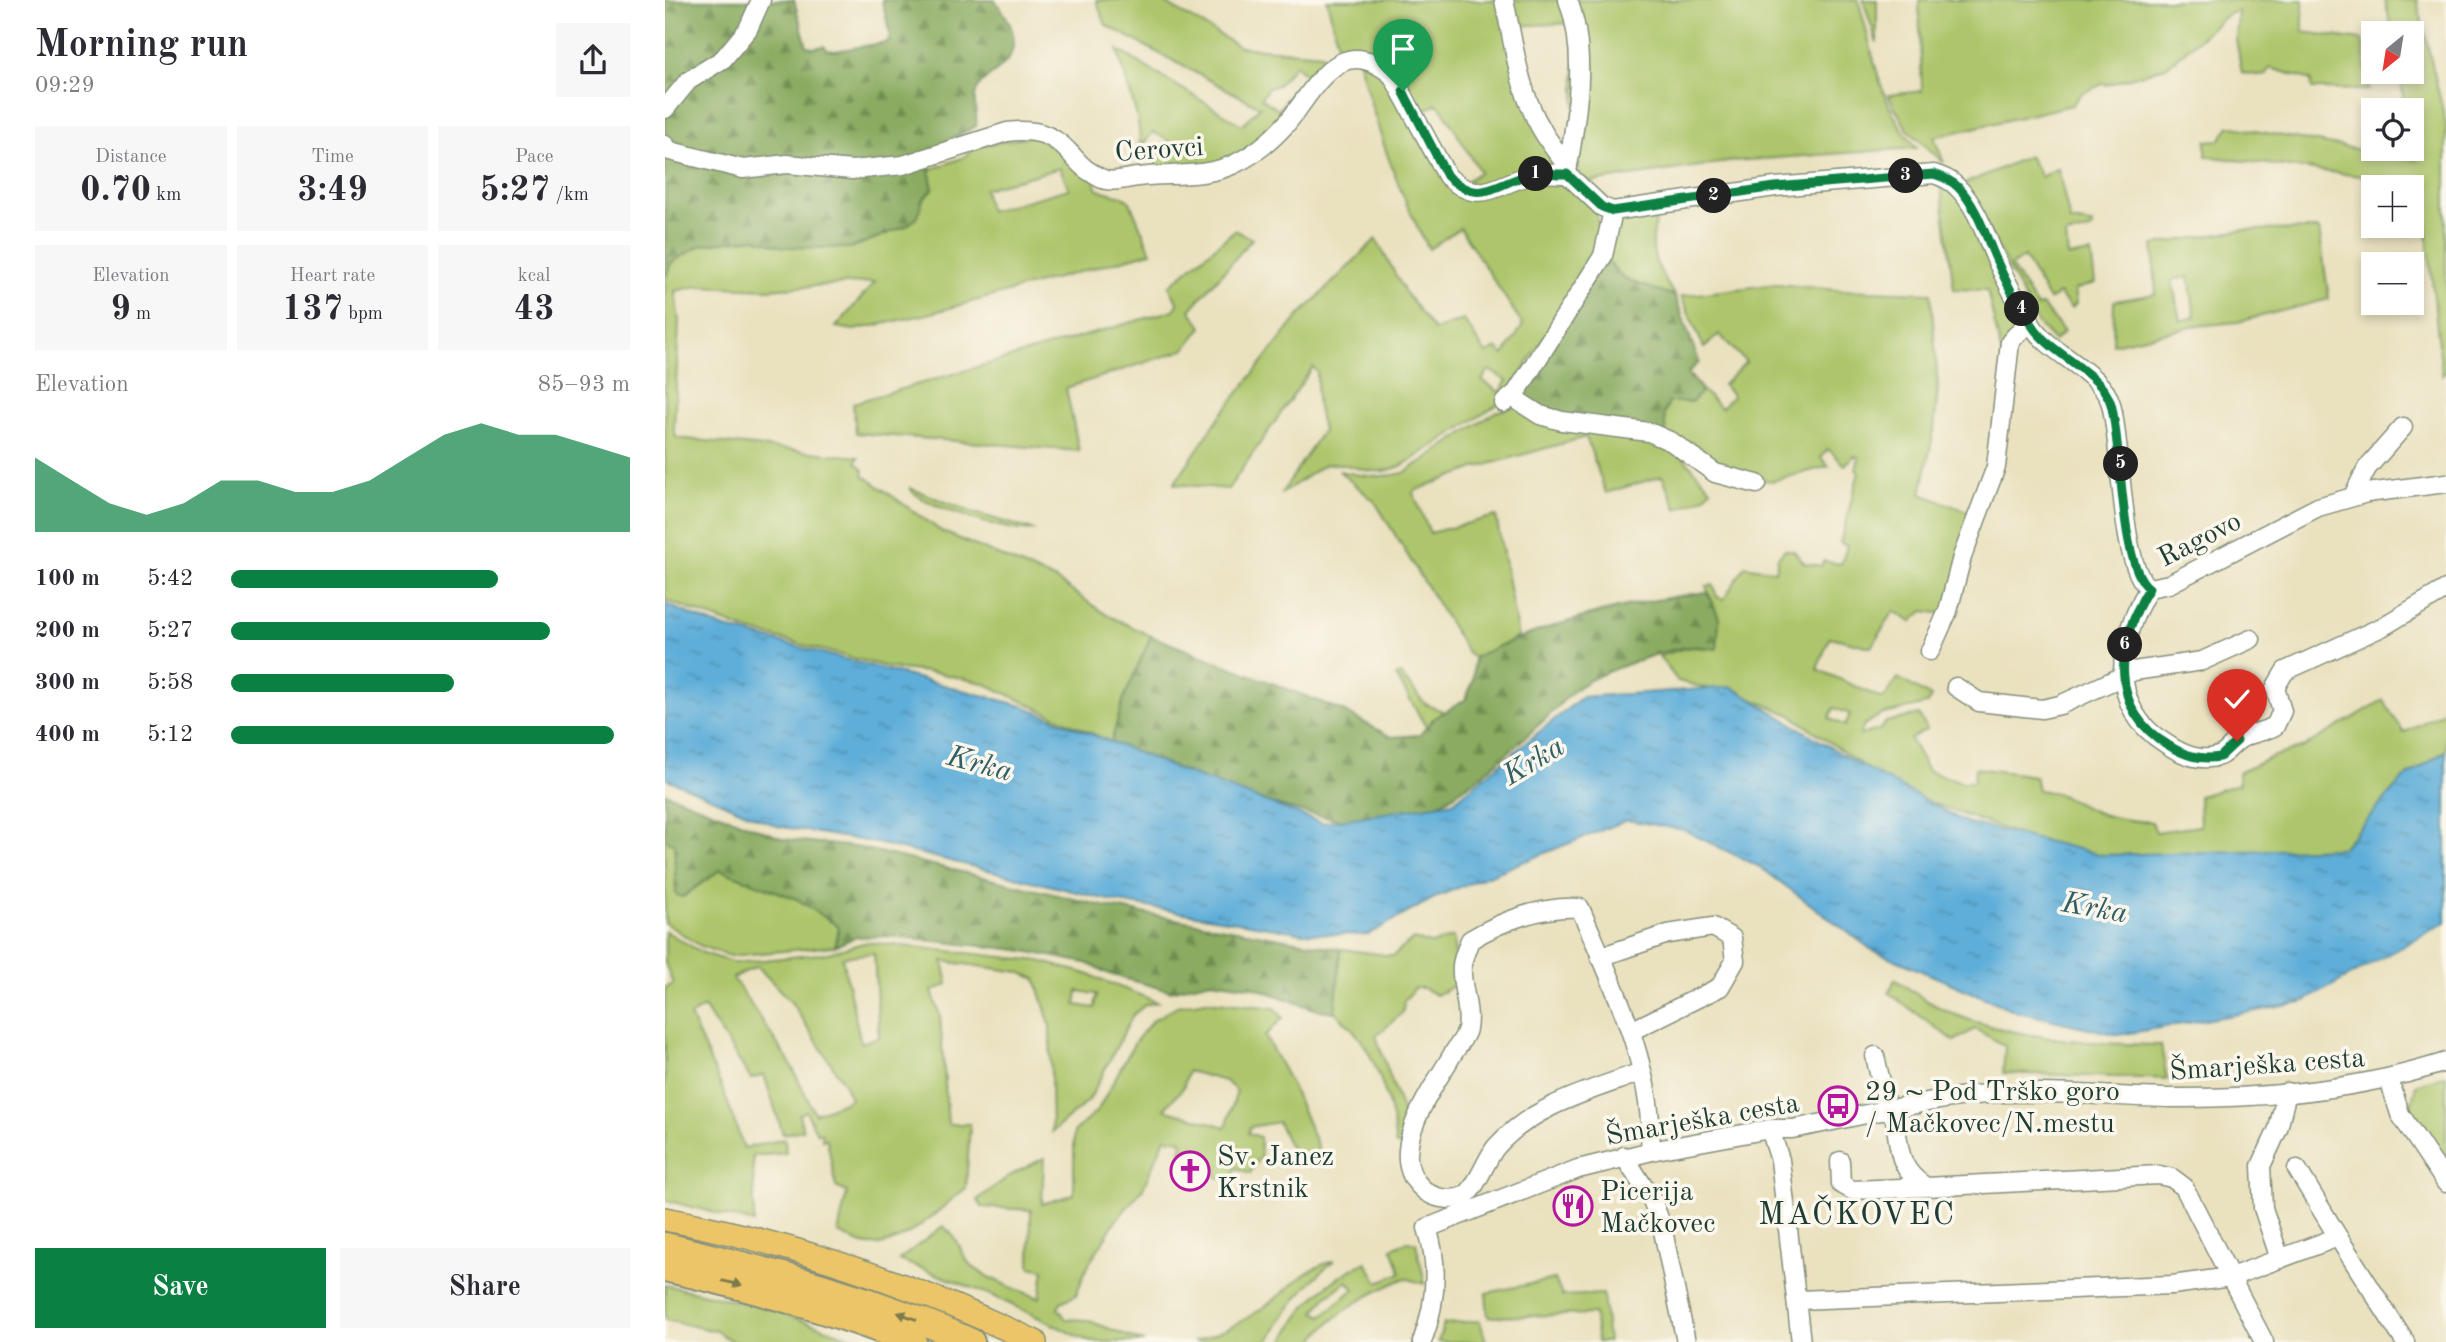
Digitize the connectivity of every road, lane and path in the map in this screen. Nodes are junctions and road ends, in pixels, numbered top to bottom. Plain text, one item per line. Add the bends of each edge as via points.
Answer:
1 (761, 0) edge
2 (1504, 0) edge
3 (1568, 0) edge
4 (665, 109) edge
5 (665, 145) edge
6 (1567, 170) junction
7 (1613, 211) junction
8 (2029, 320) junction
9 (2403, 427) dead end
10 (2446, 483) edge
11 (1757, 484) dead end
12 (2353, 496) junction
13 (2149, 588) junction
14 (2446, 589) edge
15 (2251, 639) dead end
16 (1930, 651) dead end
17 (2123, 675) junction
18 (1955, 687) dead end
19 (1600, 957) junction
20 (1635, 1029) dead end
21 (1875, 1056) dead end
22 (2446, 1062) edge
23 (1641, 1072) junction
24 (2389, 1079) junction
25 (2287, 1092) junction
26 (1892, 1116) junction
27 (1770, 1129) junction
28 (1650, 1151) junction
29 (1624, 1156) junction
30 (1840, 1161) dead end
31 (2297, 1169) dead end
32 (2446, 1183) edge
33 (1927, 1187) junction
34 (665, 1219) edge
35 (2339, 1237) junction
36 (665, 1246) edge
37 (2280, 1259) junction
38 (665, 1268) edge
39 (2231, 1277) junction
40 (1798, 1300) junction
41 (913, 1342) edge
42 (971, 1342) edge
43 (1035, 1342) edge
44 (1422, 1342) edge
45 (1686, 1342) edge
46 (1801, 1342) edge
47 (2264, 1342) edge
48 (2405, 1342) edge

1 - 4 street via 748,29 723,59 688,81
2 - 6 street via 1525,100
3 - 6 street via 1574,16 1577,100
5 - 6 street, Cerovci via 670,151 743,169 787,164 852,170 903,165 1024,130 1040,131 1056,140 1080,166 1107,180 1207,174 1264,147 1332,66 1353,59 1380,65 1392,75 1447,176 1458,186 1474,193 1489,191 1529,175
6 - 7 street via 1602,207
7 - 8 street, Ragovo via 1775,187 1934,174 1957,186 1968,200
7 - 11 street via 1603,256 1508,400 1562,421 1649,432 1672,442 1715,473
8 - 13 street, Ragovo via 2048,344 2099,385 2110,400 2120,452 2122,506 2137,572
8 - 16 street via 2010,342 1996,467
9 - 12 street via 2367,468
10 - 12 street, Ragovo
12 - 13 street, Ragovo via 2318,507 2168,584
13 - 17 street via 2128,629
14 - 17 street via 2382,627 2285,671 2275,688 2282,710 2280,720 2265,731 2241,738 2220,757 2192,757 2147,732 2131,711
15 - 17 street via 2203,661
17 - 18 street via 2042,709 1979,702
19 - 20 street via 1668,934 1713,927 1732,938 1735,961 1720,987
19 - 23 street
19 - 23 street via 1580,908 1561,906 1533,914 1470,940 1462,966 1467,1030 1427,1097 1407,1153 1408,1170 1430,1195 1463,1196 1496,1147 1521,1126 1559,1101
21 - 26 street
22 - 24 street, Šmarješka cesta
23 - 28 street via 1652,1133
24 - 25 street, Šmarješka cesta
24 - 32 street via 2400,1114
25 - 26 street, Šmarješka cesta via 2175,1098 2003,1093 1959,1097
25 - 37 street via 2278,1129 2261,1166 2263,1208
26 - 27 street, Šmarješka cesta
26 - 33 street via 1909,1176
27 - 28 street, Šmarješka cesta
27 - 40 street via 1780,1160
28 - 29 street, Šmarješka cesta
29 - 44 street, Šmarješka cesta via 1541,1182 1427,1228 1436,1273
29 - 45 street via 1652,1200 1662,1226
30 - 33 street via 1841,1184 1852,1190
31 - 35 street
33 - 39 street via 2172,1178 2184,1187
34 - 43 main road via 859,1270
35 - 37 street
35 - 48 street
42 -> 36 highway via 855,1297
37 - 39 street
38 -> 41 highway via 761,1290
39 - 40 street via 2172,1285
39 - 47 street
40 - 46 street

